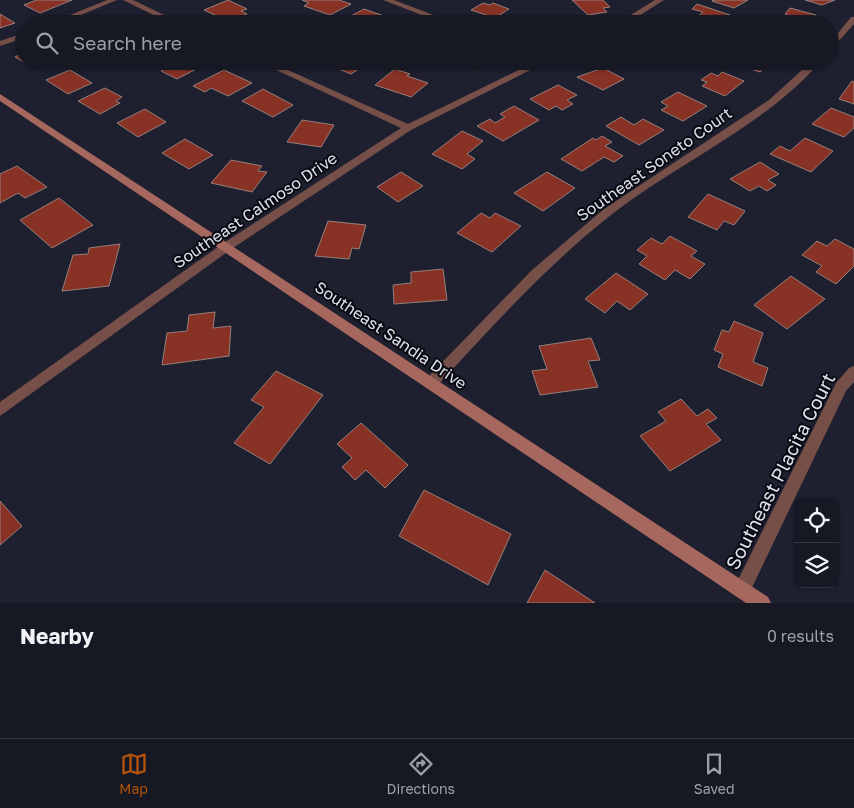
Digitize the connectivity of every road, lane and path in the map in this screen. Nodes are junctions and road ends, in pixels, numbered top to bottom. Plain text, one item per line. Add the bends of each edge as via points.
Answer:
1 (113, 0) edge
2 (127, 0) edge
3 (387, 0) edge
4 (657, 0) edge
5 (75, 15) edge
6 (160, 15) edge
7 (428, 15) edge
8 (634, 15) edge
9 (854, 19) edge
10 (15, 38) edge
11 (839, 38) edge
12 (0, 44) edge
13 (281, 70) edge
14 (526, 70) edge
15 (806, 70) edge
16 (0, 97) edge
17 (408, 128) junction
18 (226, 247) junction
19 (854, 372) edge
20 (432, 383) junction
21 (0, 410) edge
22 (742, 590) junction
23 (762, 603) edge

1 - 5 street
2 - 6 street
3 - 7 street
4 - 8 street
9 - 11 street
10 - 12 street
13 - 17 street
14 - 17 street, Southeast Calmoso Drive
15 - 20 street, Southeast Soneto Court via 772,102 608,212 536,273
16 - 18 street, Southeast Sandia Drive
17 - 18 street, Southeast Calmoso Drive
18 - 20 street, Southeast Sandia Drive
18 - 21 street, Southeast Calmoso Drive
19 - 22 street, Southeast Placita Court via 841,387
20 - 22 street, Southeast Sandia Drive
22 - 23 street, Southeast Sandia Drive

